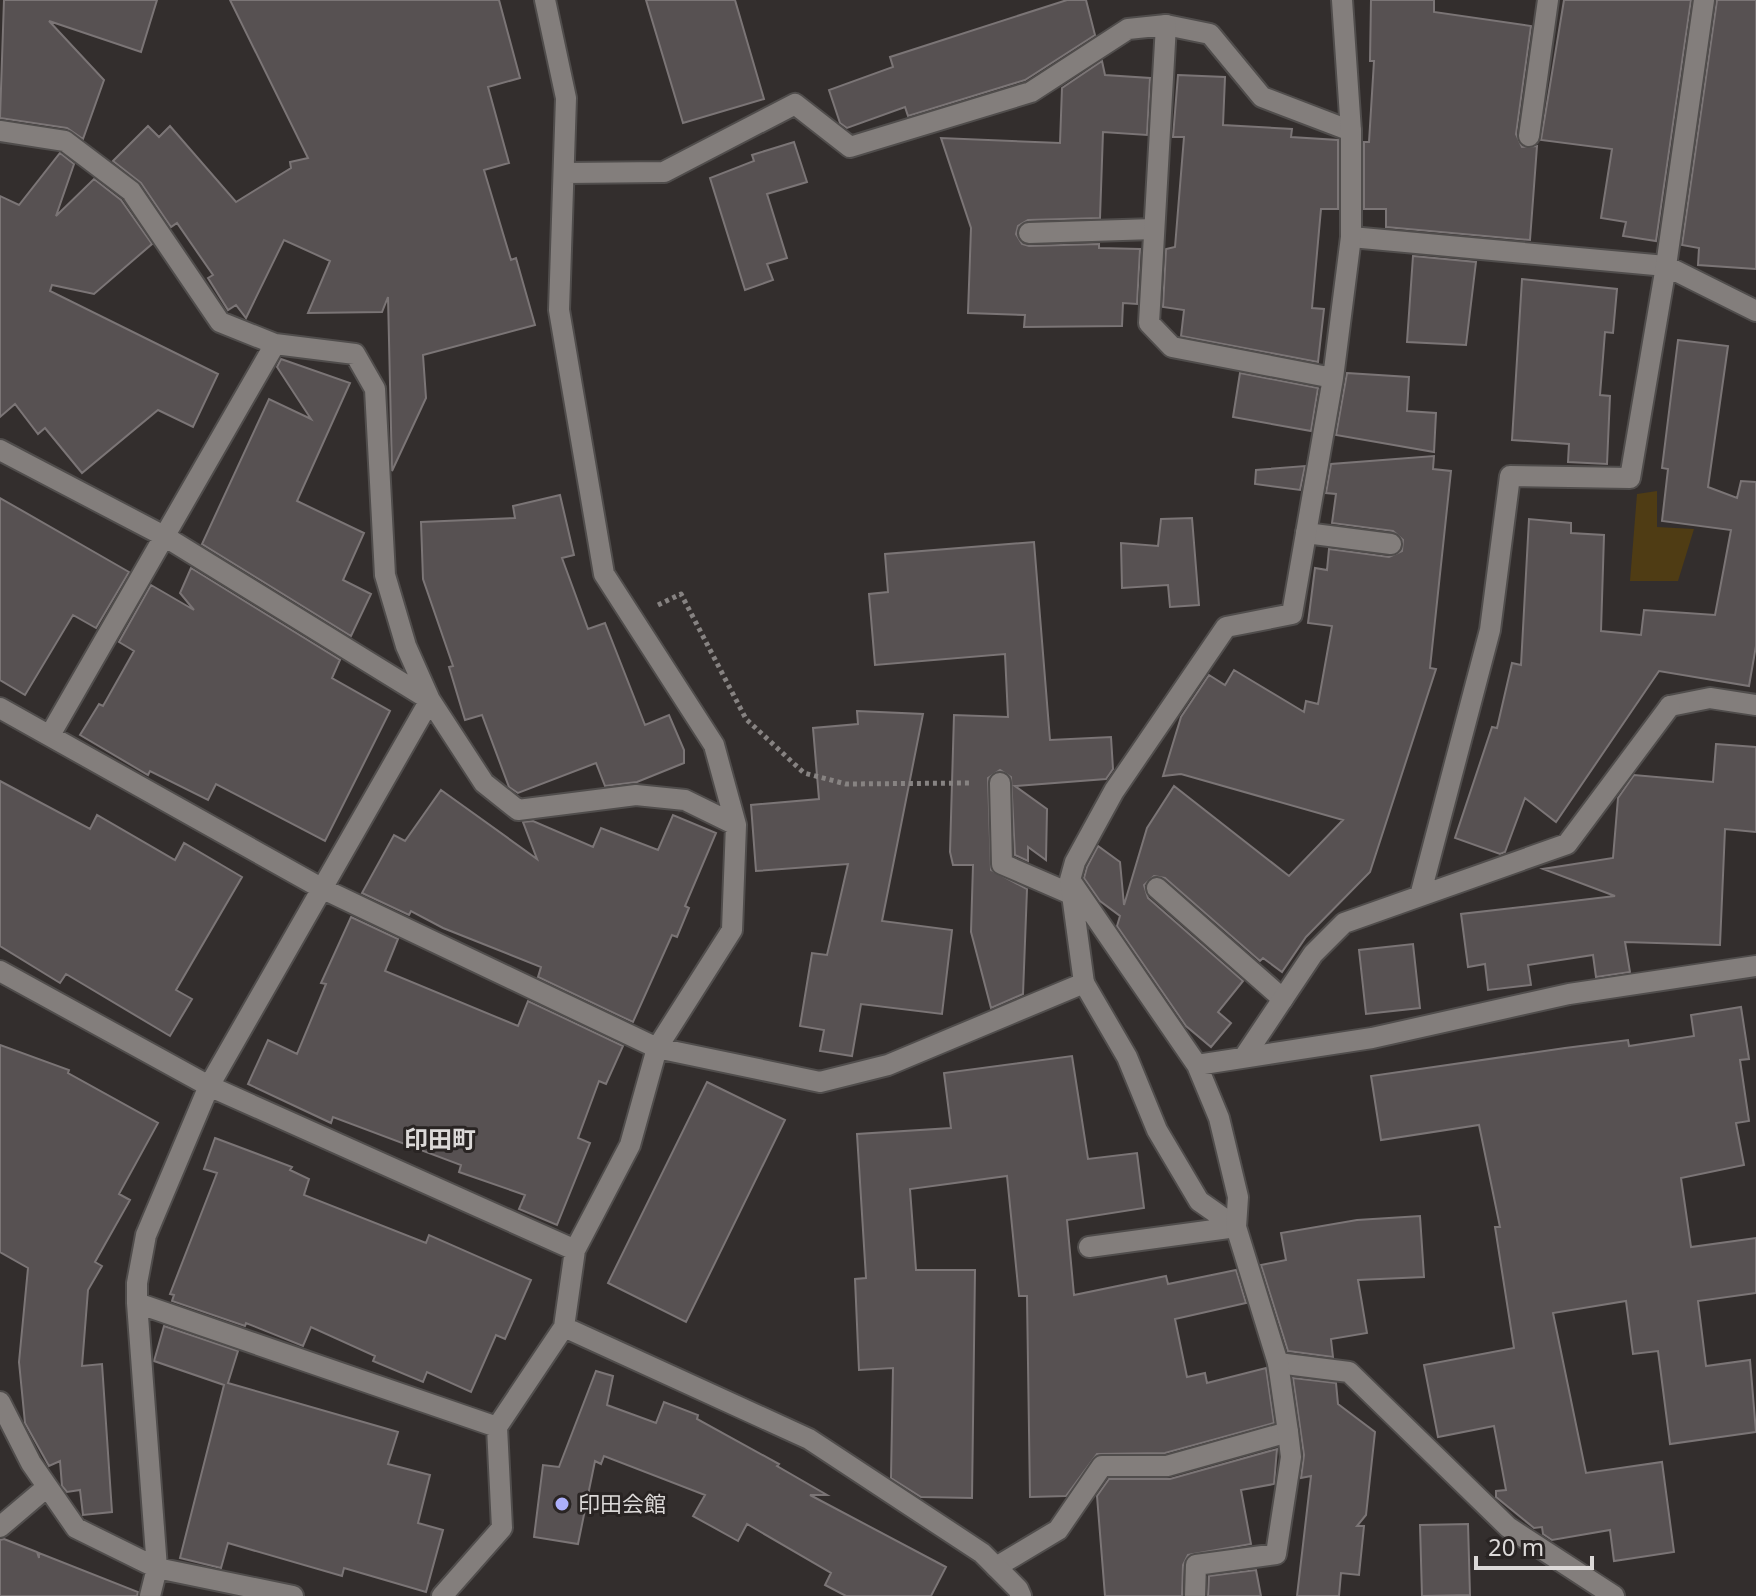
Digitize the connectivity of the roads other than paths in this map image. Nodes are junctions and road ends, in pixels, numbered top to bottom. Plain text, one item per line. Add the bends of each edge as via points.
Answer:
1 (545, 0) edge
2 (1342, 0) edge
3 (1548, 0) edge
4 (1704, 0) edge
5 (1166, 25) junction
6 (0, 131) edge
7 (1351, 131) junction
8 (1529, 136) dead end
9 (566, 173) junction
10 (1154, 229) junction
11 (1029, 233) dead end
12 (1351, 237) junction
13 (1666, 266) junction
14 (1756, 311) edge
15 (275, 344) junction
16 (1333, 378) junction
17 (0, 450) edge
18 (1306, 533) junction
19 (164, 536) junction
20 (1391, 544) dead end
21 (430, 700) junction
22 (1756, 705) edge
23 (0, 708) edge
24 (50, 735) junction
25 (1000, 783) road end
26 (736, 825) junction
27 (1070, 887) junction
28 (321, 888) junction
29 (1157, 888) dead end
30 (1420, 896) junction
31 (1756, 966) edge
32 (0, 971) edge
33 (1084, 983) junction
34 (1283, 999) junction
35 (657, 1048) junction
36 (1244, 1057) junction
37 (1197, 1065) junction
38 (209, 1086) junction
39 (1236, 1227) junction
40 (1089, 1247) dead end
41 (575, 1250) junction
42 (137, 1303) junction
43 (564, 1327) junction
44 (1278, 1363) junction
45 (0, 1402) edge
46 (497, 1427) junction
47 (1288, 1432) junction
48 (47, 1487) junction
49 (0, 1527) edge
50 (996, 1567) junction
51 (157, 1568) junction
52 (150, 1596) edge
53 (293, 1596) edge
54 (442, 1596) edge
55 (1021, 1596) edge
56 (1195, 1596) edge
57 (1614, 1596) edge

1 - 9 street via 566,98
2 - 7 street
3 - 8 street
4 - 13 street
5 - 7 street via 1210,34 1262,97
5 - 9 street via 1128,29 1031,92 850,147 795,104 664,172
5 - 10 street
6 - 15 street via 65,141 131,191 220,322
7 - 12 street
9 - 26 street via 559,310 604,574 714,745
10 - 11 street
10 - 16 street via 1149,323 1172,347
12 - 13 street
12 - 16 street
13 - 14 street
13 - 30 street via 1630,478 1510,476 1490,630
15 - 19 street
15 - 21 street via 355,354 375,389 385,575 406,646
16 - 18 street
17 - 19 street
18 - 20 street
18 - 27 street via 1292,614 1226,627 1114,791 1075,862
19 - 21 street
19 - 24 street
21 - 26 street via 484,783 518,810 636,795 685,800
21 - 28 street
22 - 30 street via 1710,698 1670,706 1567,844
23 - 24 street
24 - 28 street
25 - 27 street via 1002,864
26 - 35 street via 732,930
27 - 33 street
27 - 37 street
28 - 35 street
28 - 38 street
29 - 34 street
30 - 34 street via 1344,923 1313,954
31 - 36 street via 1569,994 1372,1038
32 - 38 street
33 - 35 street via 888,1065 820,1082
33 - 39 street via 1127,1057 1157,1130 1199,1201
34 - 36 street
35 - 41 street via 630,1145
36 - 37 street
37 - 39 street via 1222,1131 1238,1197
38 - 41 street
38 - 42 street via 146,1235
39 - 40 street
39 - 44 street
41 - 43 street
42 - 46 street
42 - 51 street
43 - 46 street
43 - 50 street via 809,1439
44 - 47 street
44 - 57 street via 1349,1372 1508,1527
45 - 48 street
46 - 54 street via 502,1528
47 - 50 street via 1167,1466 1102,1466 1058,1530
47 - 56 street via 1291,1457 1276,1554 1196,1565
48 - 49 street
48 - 51 street via 76,1528
50 - 55 street
51 - 52 street
51 - 53 street

